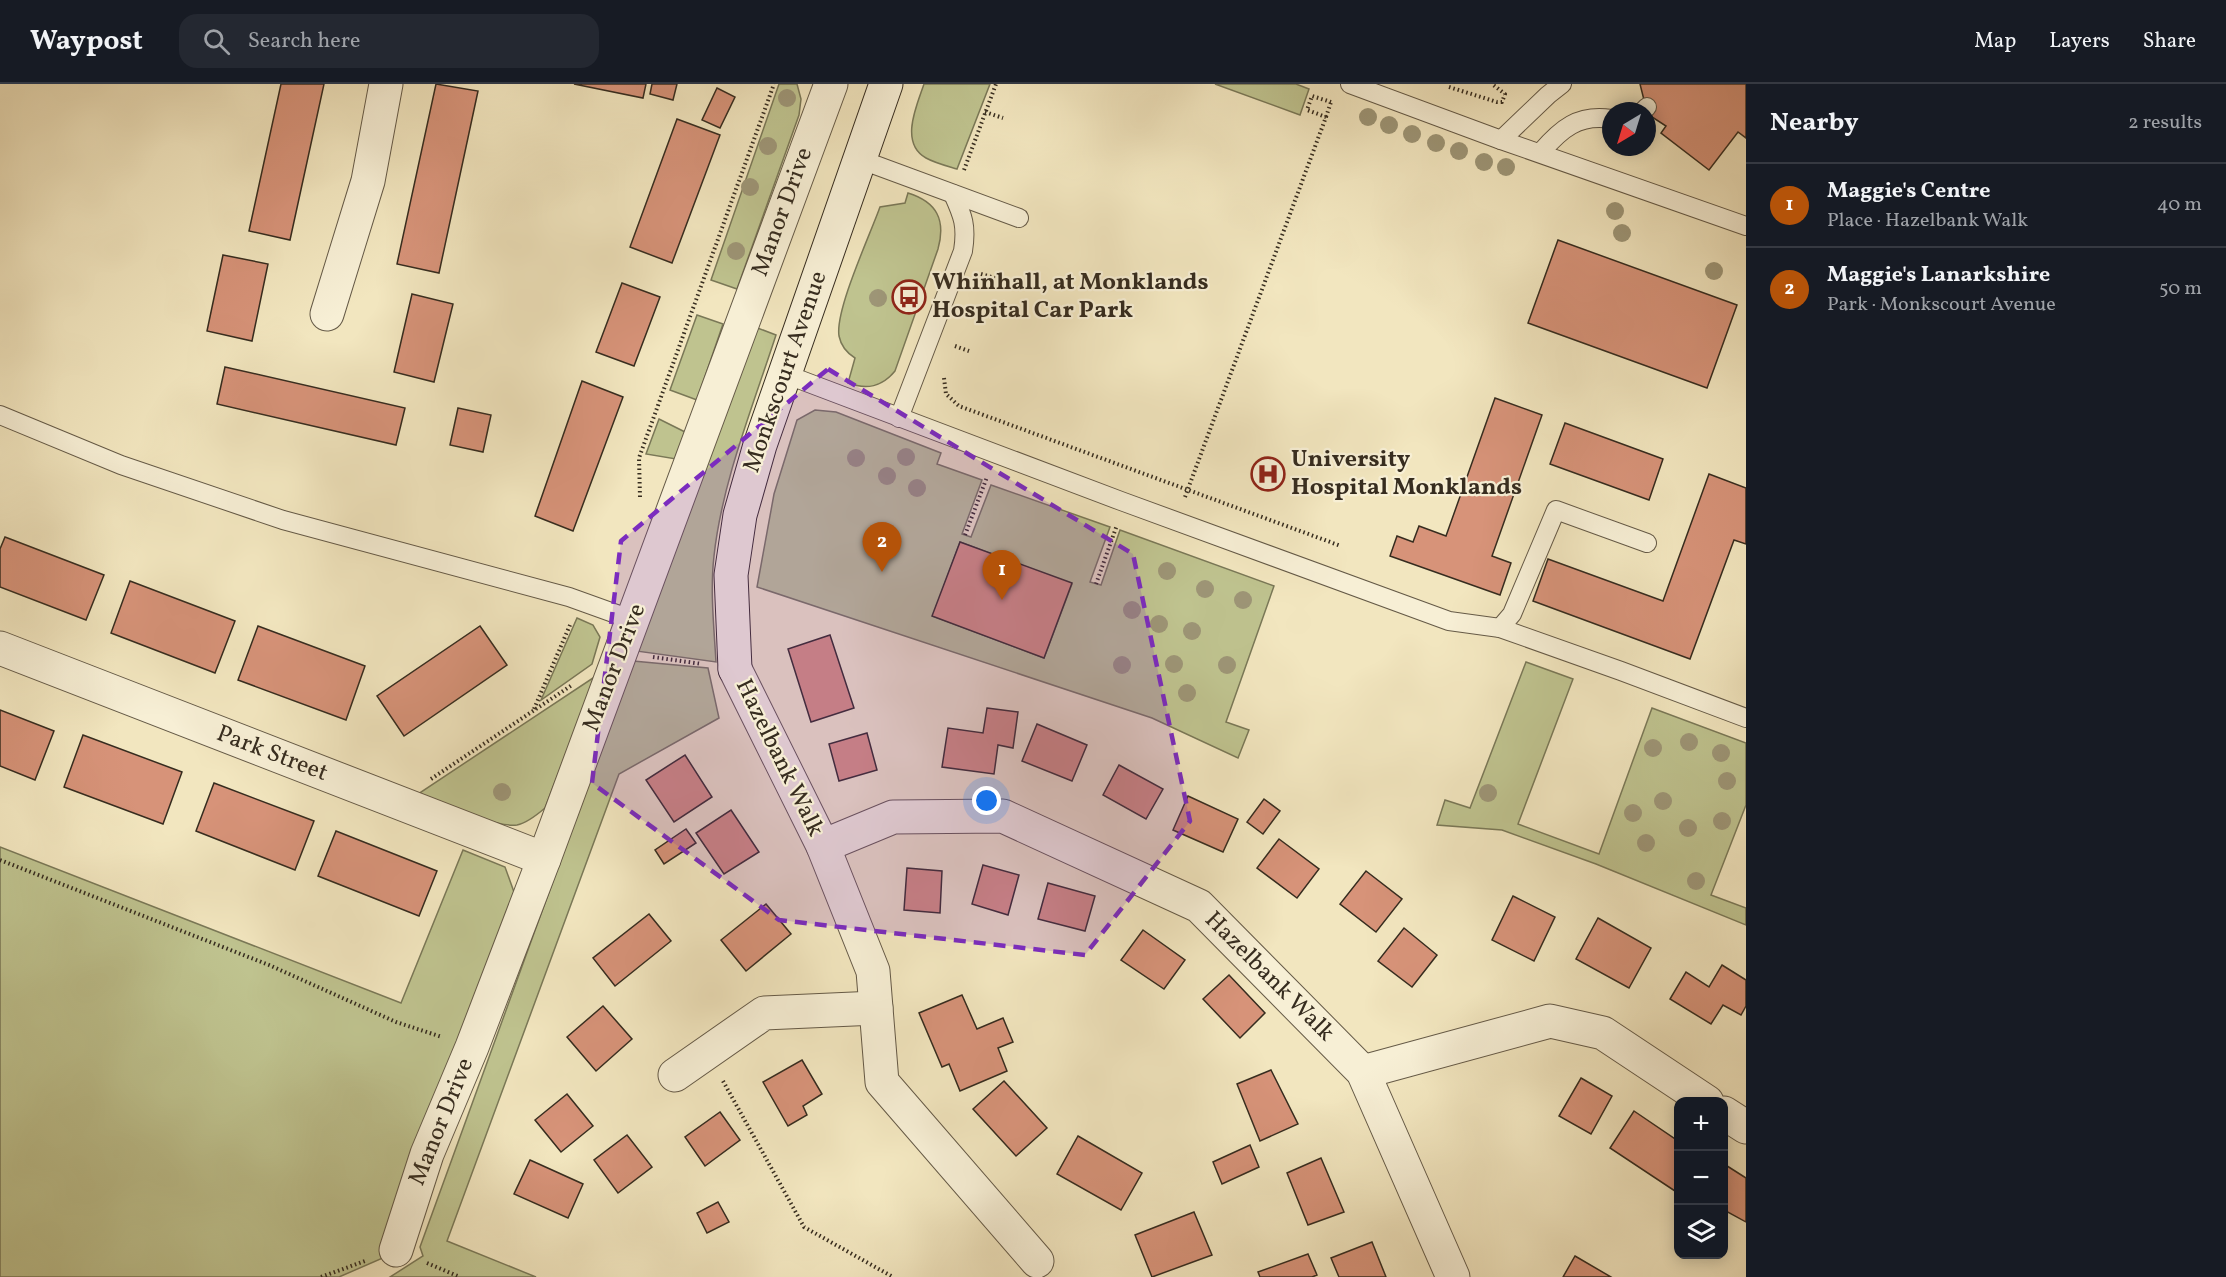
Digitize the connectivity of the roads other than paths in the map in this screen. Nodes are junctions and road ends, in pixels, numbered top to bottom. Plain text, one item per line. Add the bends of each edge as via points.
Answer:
1 (386, 84) edge
2 (831, 84) edge
3 (886, 84) edge
4 (1562, 84) edge
5 (1355, 86) edge
6 (1602, 118) edge
7 (1501, 140) junction
8 (1541, 152) junction
9 (859, 159) junction
10 (953, 194) junction
11 (1019, 218) dead end
12 (1746, 226) edge
13 (327, 314) dead end
14 (785, 374) junction
15 (0, 415) edge
16 (899, 418) junction
17 (1647, 543) dead end
18 (633, 621) junction
19 (1500, 628) junction
20 (0, 648) edge
21 (735, 669) joint
22 (1746, 718) edge
23 (823, 846) junction
24 (544, 859) junction
25 (876, 1008) junction
26 (1363, 1072) junction
27 (675, 1075) dead end
28 (1701, 1097) edge
29 (1728, 1116) edge
30 (1746, 1127) edge
31 (396, 1250) road end
32 (1036, 1261) dead end
33 (1453, 1277) edge

1 - 13 street via 368,181
2 - 18 street, Manor Drive
3 - 9 street, Monkscourt Avenue
4 - 7 lane
5 - 7 lane
6 - 8 lane via 1578,121 1559,131
7 - 8 lane
8 - 12 lane
9 - 10 lane
9 - 14 street, Monkscourt Avenue
10 - 11 lane
10 - 16 lane via 966,232 963,251
14 - 16 lane
14 - 21 street, Monkscourt Avenue via 740,515 731,575
15 - 18 lane via 121,465 283,520 580,601
16 - 19 lane via 1449,621
17 - 19 lane via 1556,510 1512,614
18 - 24 street, Manor Drive
19 - 22 lane
20 - 24 street, Park Street
21 - 23 street, Hazelbank Walk
23 - 25 street, Hazelbank Walk via 873,971
23 - 26 street, Hazelbank Walk via 892,817 1002,816 1199,906
24 - 31 street, Manor Drive via 427,1154
25 - 27 street via 764,1013
25 - 32 street, Hazelbank Walk via 882,1082
26 - 28 street via 1550,1021 1603,1033
26 - 33 street, Hazelbank Walk
29 - 30 street

